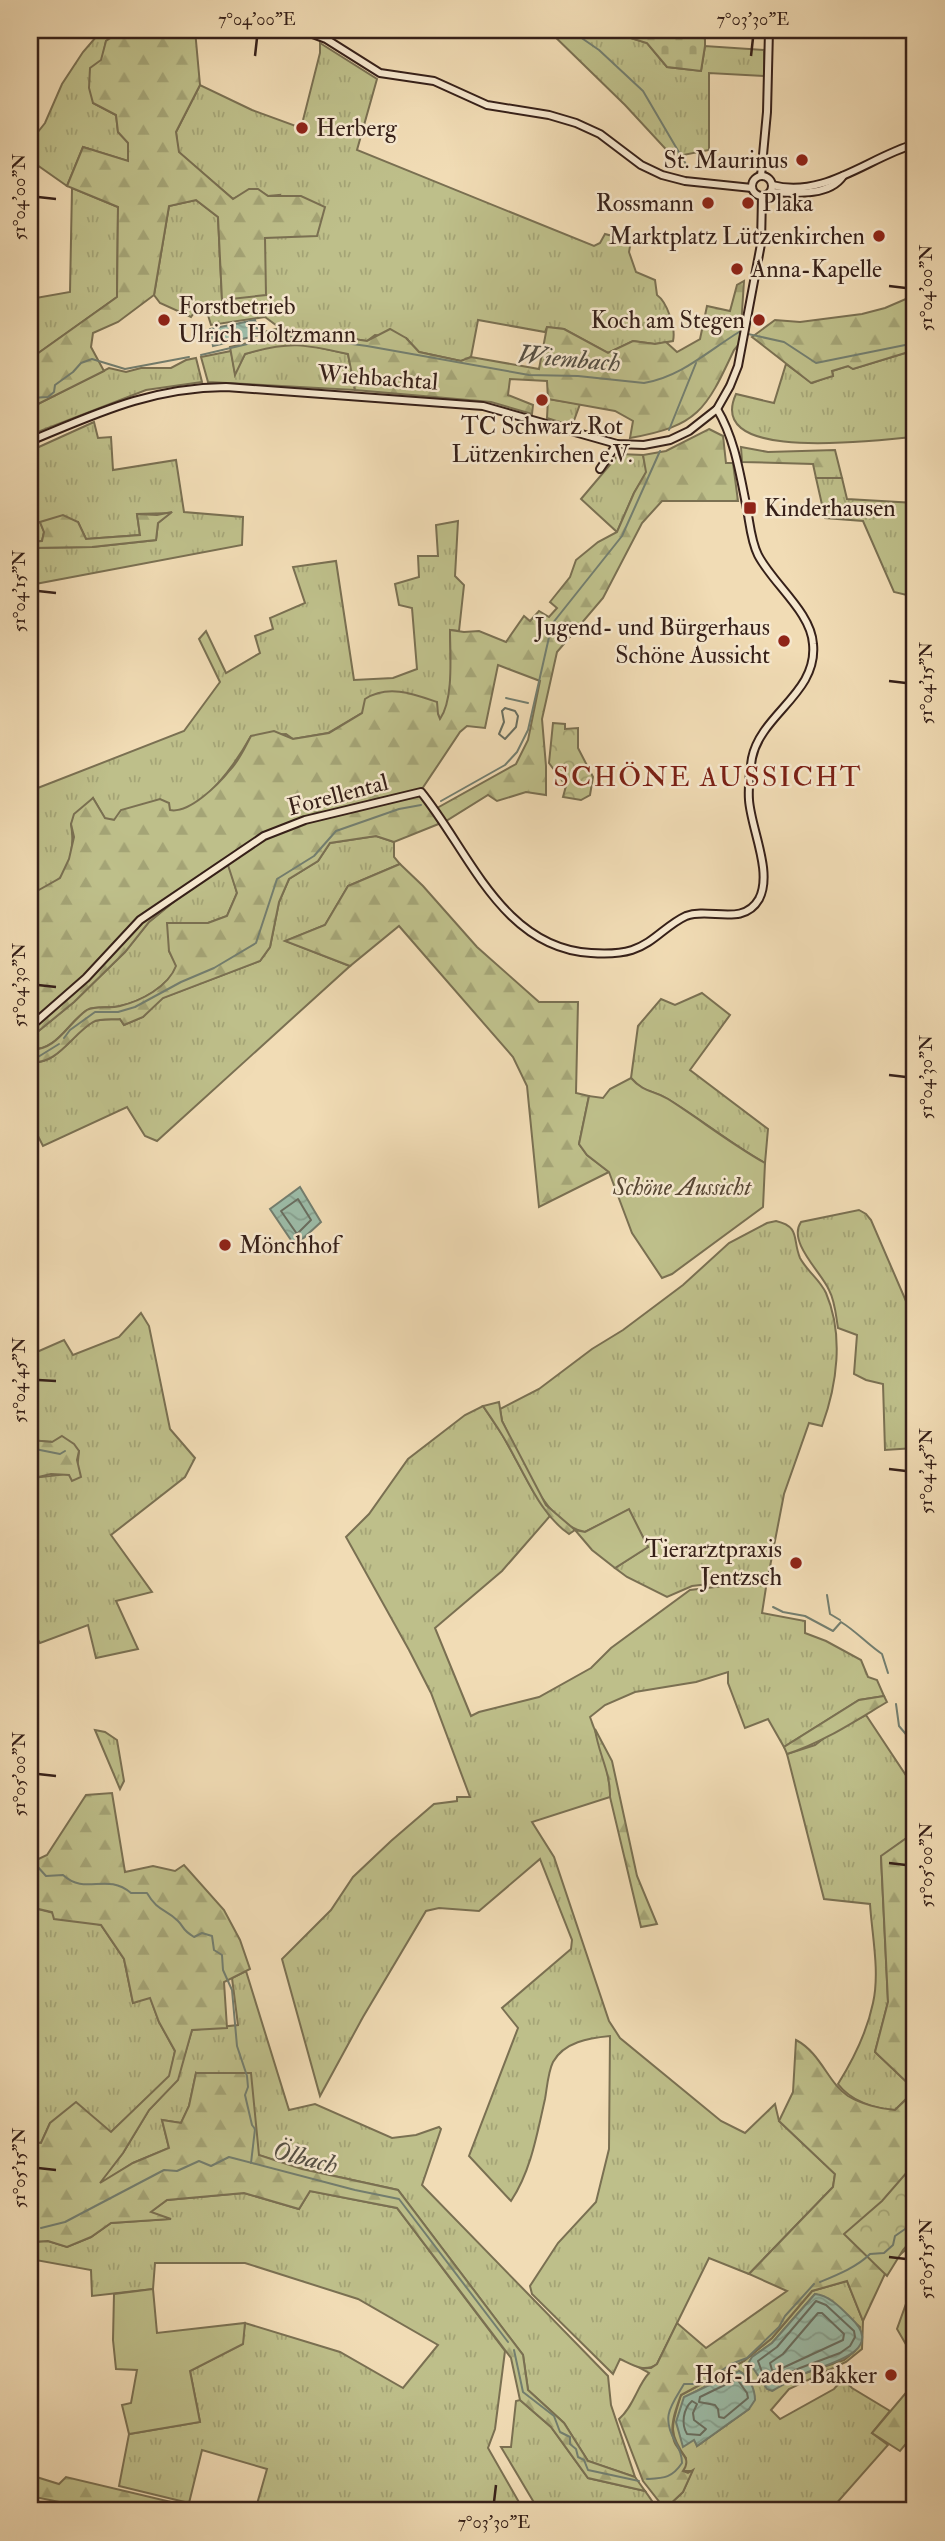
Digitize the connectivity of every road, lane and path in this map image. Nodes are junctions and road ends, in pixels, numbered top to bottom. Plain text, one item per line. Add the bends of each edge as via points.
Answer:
1 (302, 30) edge
2 (769, 30) edge
3 (915, 144) edge
4 (761, 176) junction
5 (752, 188) junction
6 (772, 188) junction
7 (762, 196) junction
8 (717, 409) junction
9 (30, 441) edge
10 (617, 444) junction
11 (600, 469) dead end
12 (30, 1027) edge

1 - 5 main road via 326,38 380,73 434,81 486,105 576,123 662,175
2 - 4 main road
3 - 6 main road via 843,176 799,187
4 - 5 main road via 755,178
4 - 6 main road via 770,179
5 - 7 main road
6 - 7 main road
7 - 8 main road via 761,244 738,366
8 - 10 main road, Wiehbachtal via 670,440
8 - 12 main road, Forellental via 731,438 757,553 804,618 814,648 808,675 762,733 753,755 749,800 763,879 752,907 737,915 688,915 649,943 629,951 575,952 513,919 421,792 305,820 264,836 140,920 86,978
9 - 10 main road, Wiehbachtal via 145,396 226,387 482,406
10 - 11 main road

